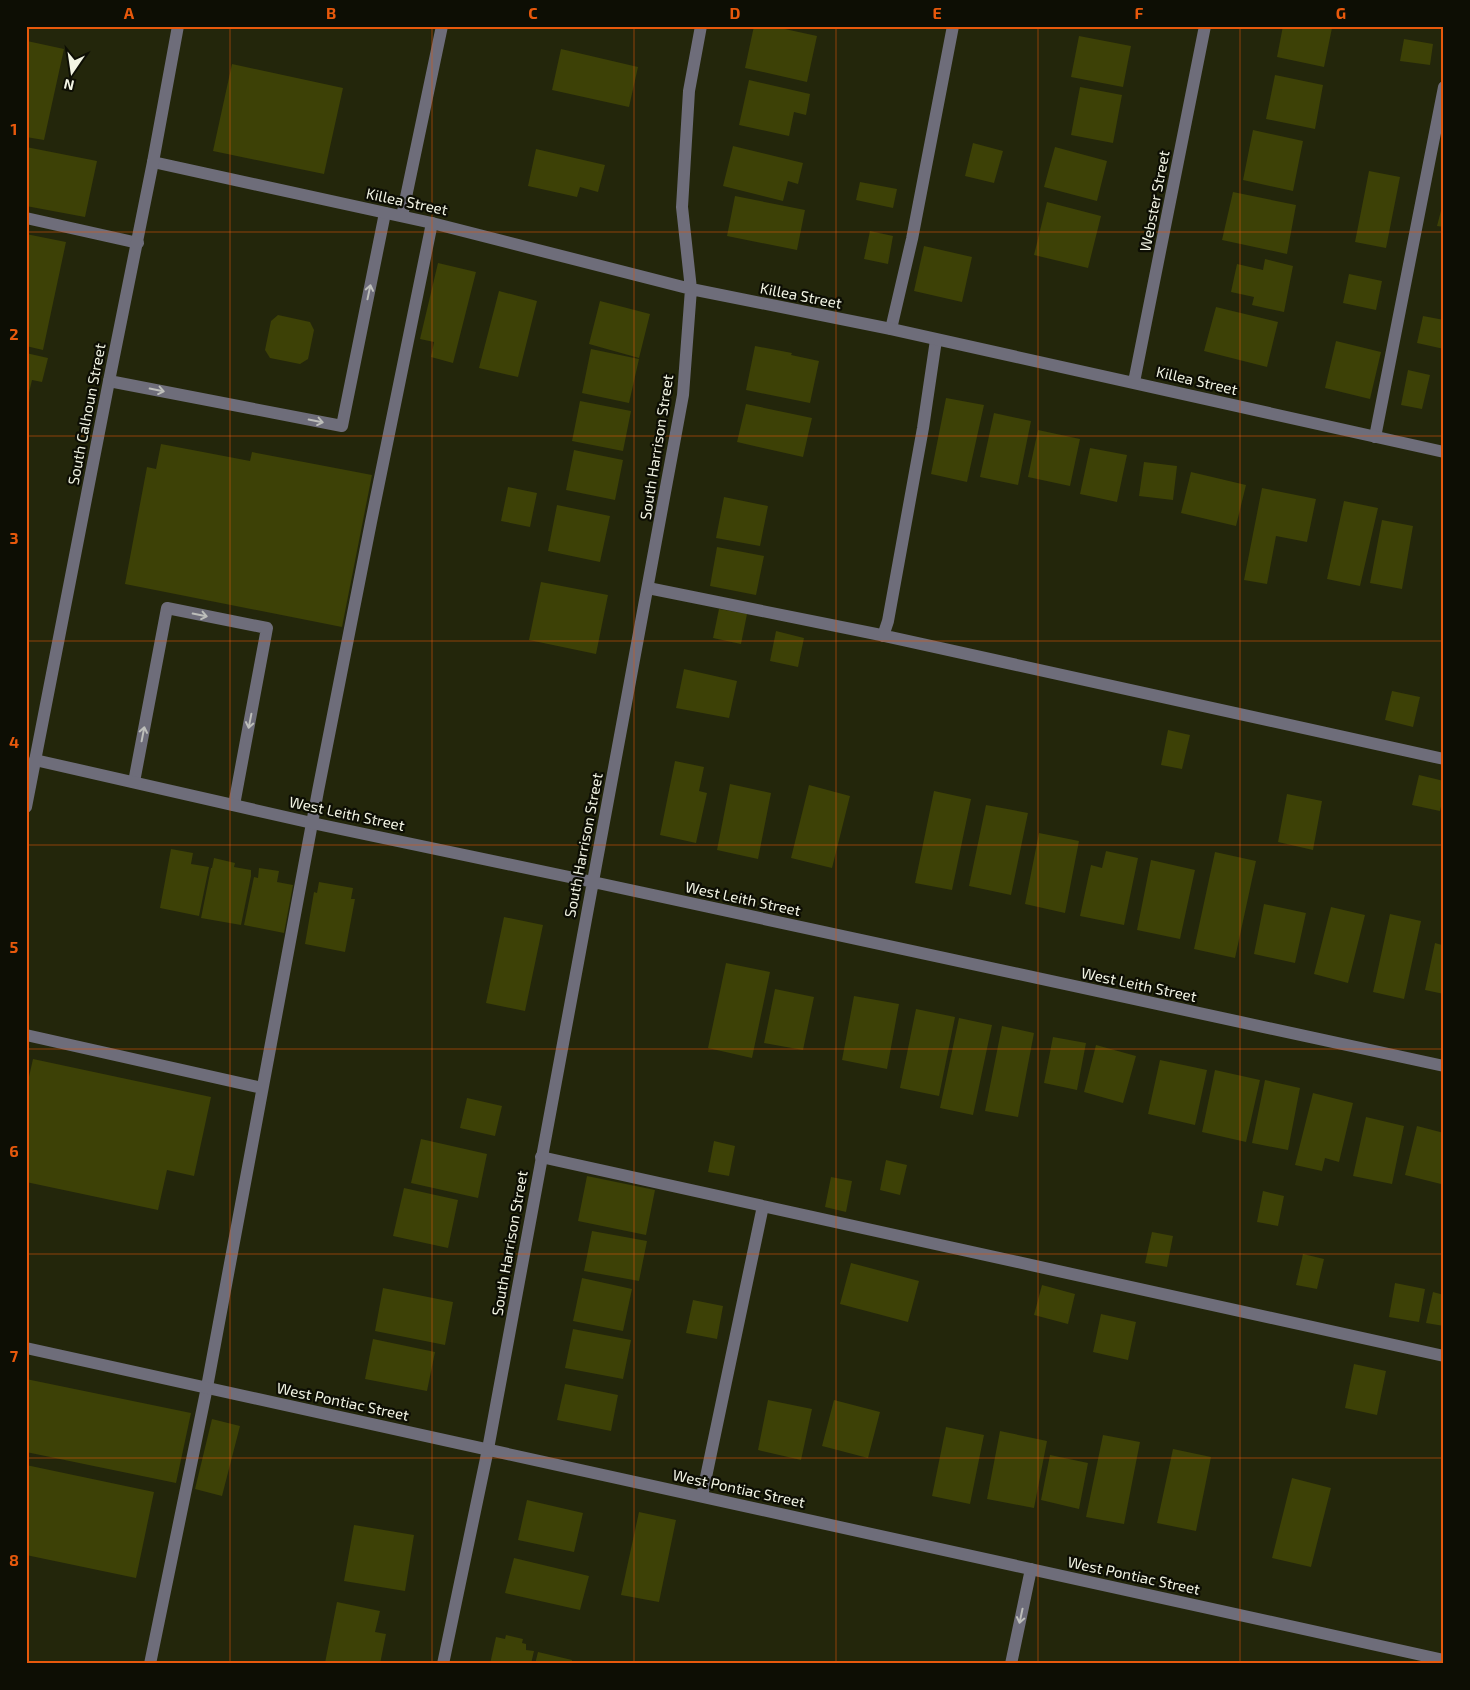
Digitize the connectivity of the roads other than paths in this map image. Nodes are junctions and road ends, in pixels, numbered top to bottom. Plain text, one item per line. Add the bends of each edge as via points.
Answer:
1 (178, 26) edge
2 (442, 26) edge
3 (701, 26) edge
4 (953, 26) edge
5 (1205, 26) edge
6 (1444, 86) edge
7 (154, 162) junction
8 (385, 213) junction
9 (402, 216) junction
10 (26, 218) edge
11 (432, 222) junction
12 (138, 243) junction
13 (691, 289) junction
14 (891, 329) junction
15 (936, 340) junction
16 (109, 381) junction
17 (1134, 382) junction
18 (1375, 437) junction
19 (1444, 452) edge
20 (648, 588) junction
21 (883, 636) junction
22 (1444, 759) edge
23 (35, 760) junction
24 (134, 782) junction
25 (234, 805) junction
26 (26, 808) edge
27 (312, 823) junction
28 (593, 882) junction
29 (26, 1034) edge
30 (1444, 1066) edge
31 (262, 1088) junction
32 (541, 1157) junction
33 (763, 1206) junction
34 (26, 1348) edge
35 (1444, 1356) edge
36 (206, 1387) junction
37 (488, 1449) junction
38 (702, 1496) junction
39 (1031, 1569) junction
40 (1444, 1660) edge
41 (150, 1664) edge
42 (443, 1664) edge
43 (1011, 1664) edge

1 - 7 street, South Calhoun Street
2 - 9 street
3 - 13 street, South Harrison Street via 689,91 682,207
4 - 14 street
5 - 17 street, Webster Street
6 - 18 street
7 - 8 street, Killea Street
7 - 12 street, South Calhoun Street
8 - 9 street, Killea Street
16 -> 8 street via 342,426
9 - 11 street, Killea Street
10 - 12 street
11 - 13 street, Killea Street
11 - 27 street
12 - 16 street, South Calhoun Street
13 - 14 street, Killea Street
13 - 20 street, South Harrison Street via 683,395
14 - 15 street, Killea Street
15 - 17 street, Killea Street
15 - 21 street via 923,428
16 - 23 street, South Calhoun Street
17 - 18 street, Killea Street
18 - 19 street, Killea Street
20 - 21 street
20 - 28 street, South Harrison Street
21 - 22 street
23 - 24 street, West Leith Street
23 - 26 street, South Calhoun Street
24 - 25 street, West Leith Street
24 -> 25 street via 167,608 268,628
25 - 27 street, West Leith Street
27 - 28 street, West Leith Street
27 - 31 street
28 - 30 street, West Leith Street
28 - 32 street, South Harrison Street
29 - 31 street
31 - 36 street
32 - 33 street
32 - 37 street, South Harrison Street
33 - 35 street
33 - 38 street
34 - 36 street, West Pontiac Street
36 - 37 street, West Pontiac Street
36 - 41 street
37 - 38 street, West Pontiac Street
37 - 42 street, South Harrison Street
38 - 39 street, West Pontiac Street
39 - 40 street, West Pontiac Street
39 -> 43 street

